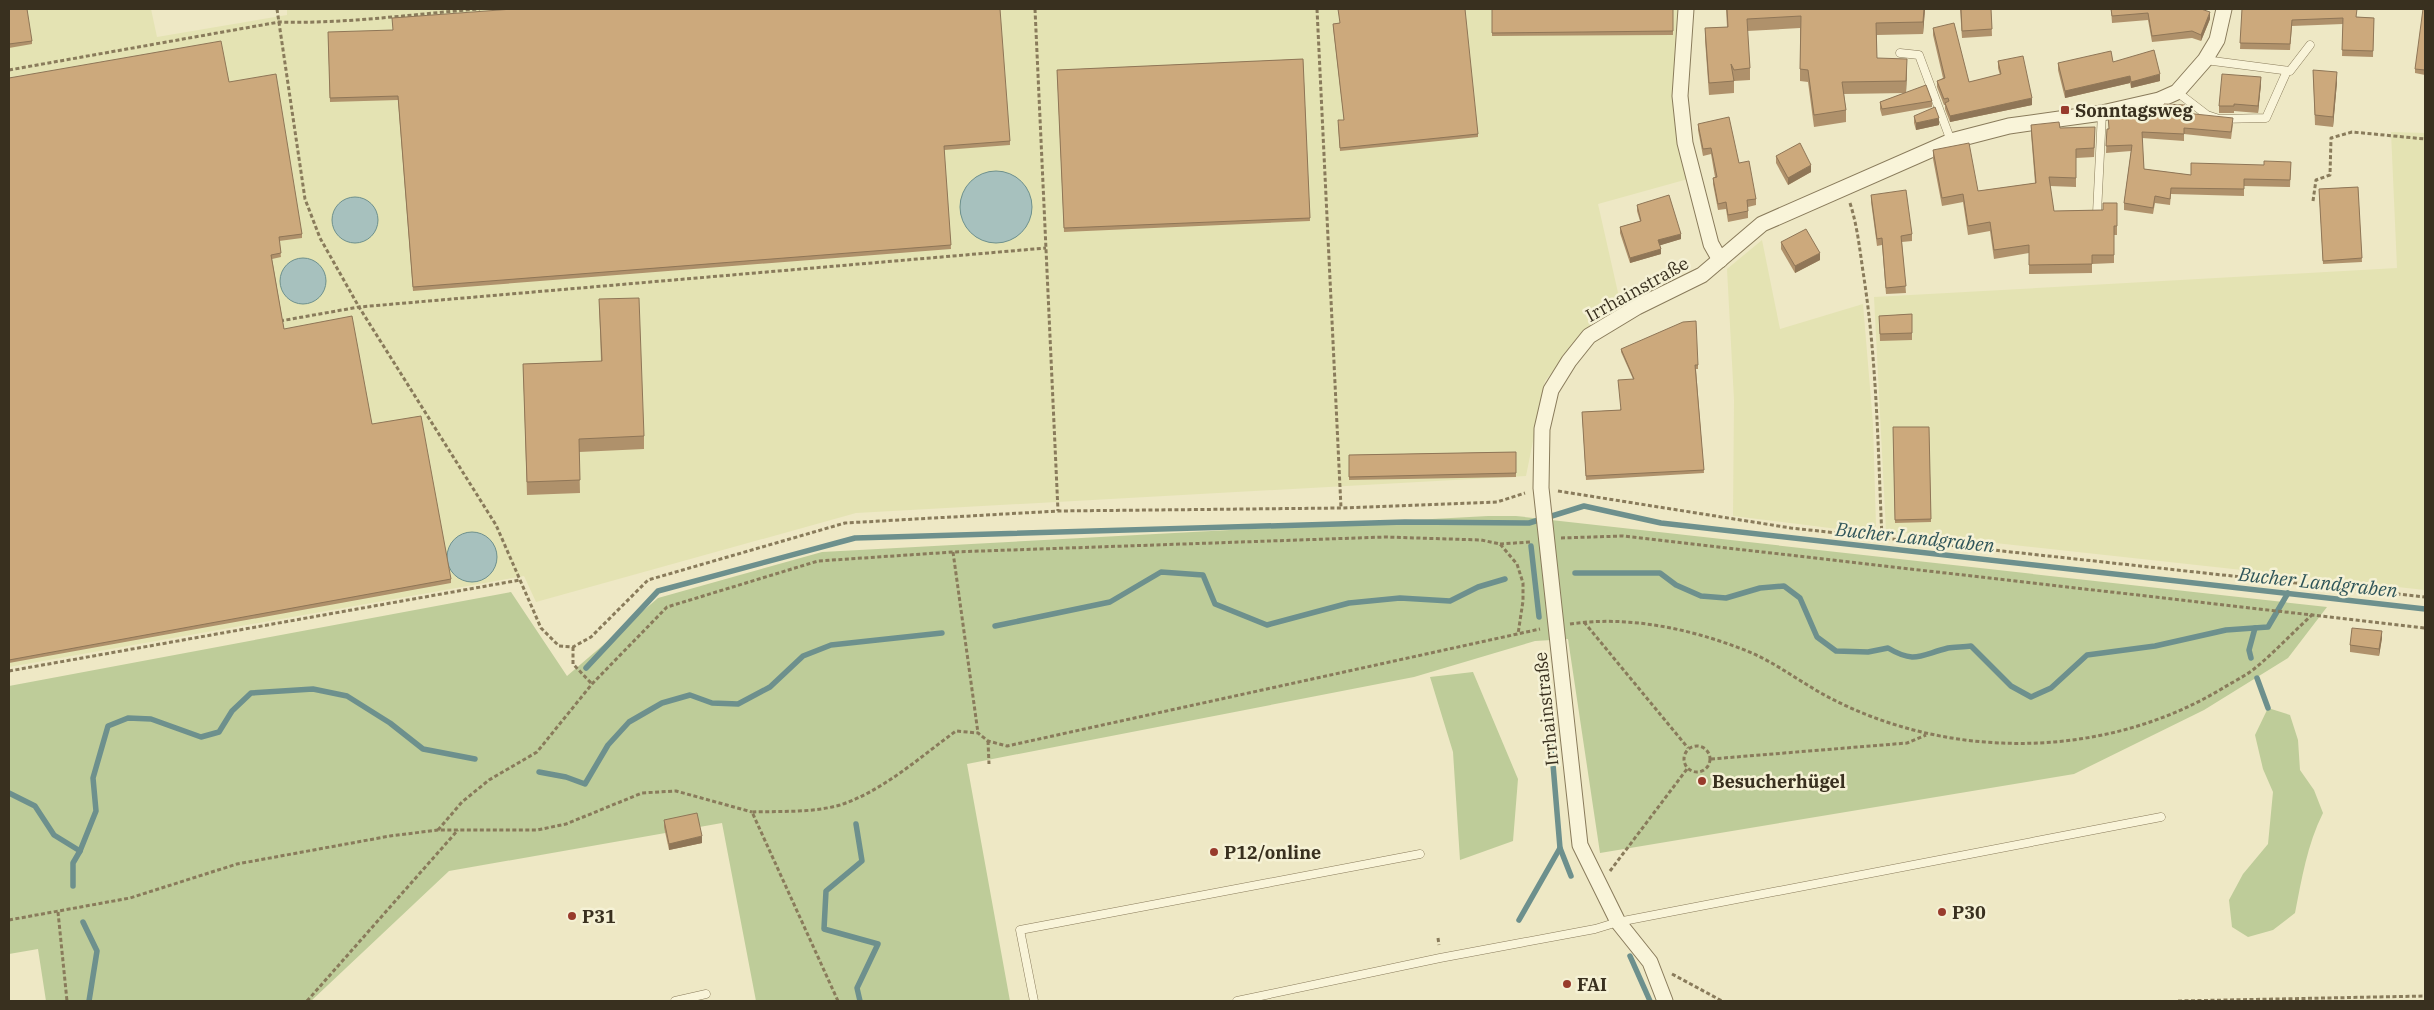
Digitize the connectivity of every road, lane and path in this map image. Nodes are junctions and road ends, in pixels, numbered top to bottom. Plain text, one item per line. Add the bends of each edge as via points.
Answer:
1 (277, 9) edge
2 (480, 9) edge
3 (1035, 9) edge
4 (1317, 9) edge
5 (1686, 9) edge
6 (2224, 9) edge
7 (279, 22) junction
8 (2310, 45) dead end
9 (1900, 53) dead end
10 (2205, 60) junction
11 (9, 70) edge
12 (2287, 70) junction
13 (2177, 92) junction
14 (2102, 113) junction
15 (2425, 139) edge
16 (1952, 141) junction
17 (1844, 186) junction
18 (2313, 201) dead end
19 (2097, 213) edge
20 (1046, 248) junction
21 (1720, 260) junction
22 (359, 307) junction
23 (271, 323) edge
24 (1542, 495) junction
25 (1341, 508) junction
26 (1058, 511) junction
27 (1546, 533) junction
28 (1882, 538) junction
29 (1500, 544) junction
30 (952, 552) junction
31 (520, 580) junction
32 (2425, 598) edge
33 (2313, 614) junction
34 (1584, 622) junction
35 (1556, 626) junction
36 (2425, 628) edge
37 (1518, 634) junction
38 (573, 646) junction
39 (9, 671) edge
40 (592, 684) junction
41 (978, 733) junction
42 (1926, 734) junction
43 (988, 741) junction
44 (1688, 748) junction
45 (1711, 759) junction
46 (988, 764) dead end
47 (1687, 769) junction
48 (752, 812) junction
49 (2161, 817) dead end
50 (438, 830) junction
51 (458, 830) junction
52 (1420, 854) dead end
53 (1600, 885) junction
54 (58, 912) junction
55 (9, 920) edge
56 (1618, 922) junction
57 (1650, 962) junction
58 (706, 994) dead end
59 (2425, 996) edge
60 (67, 1001) edge
61 (307, 1001) edge
62 (675, 1001) edge
63 (838, 1001) edge
64 (1034, 1001) edge
65 (1237, 1001) edge
66 (1665, 1001) edge
67 (1722, 1001) edge
68 (2178, 1001) edge

1 - 7 path
2 - 7 path via 376,20
3 - 20 path
4 - 25 path
5 - 21 street via 1680,96 1685,143 1711,244
6 - 10 street, Irrhainstraße via 2217,40
7 - 11 path
7 - 22 path via 305,199 320,238
8 - 12 lane via 2290,71
9 - 16 lane via 1919,54
10 - 12 lane
10 - 13 street, Irrhainstraße
12 - 13 lane via 2266,118 2206,115
13 - 14 street, Irrhainstraße via 2160,100
14 - 16 street, Irrhainstraße via 2010,126
14 - 19 lane
15 - 18 path via 2352,132 2331,138 2330,175 2316,180
16 - 17 street, Irrhainstraße
17 - 21 street, Irrhainstraße via 1762,224
17 - 28 path via 1855,219 1868,307 1877,414
20 - 22 path
20 - 26 path
21 - 24 street, Irrhainstraße via 1702,275 1588,336 1569,361 1551,390 1542,429
22 - 23 path
22 - 31 path via 496,525
24 - 25 path via 1497,502
24 - 27 street, Irrhainstraße
24 - 28 path
25 - 26 path
26 - 38 path via 846,523 648,580 591,637
27 - 29 path
27 - 33 path via 1623,536
27 - 35 street, Irrhainstraße
28 - 32 path
29 - 30 path via 1480,540 1385,537
29 - 37 path via 1517,564 1523,583
30 - 40 path via 818,561 667,607
30 - 41 path
31 - 38 path via 541,628 560,646
31 - 39 path
33 - 36 path
33 - 42 path via 2253,669 2206,698 2163,719 2070,742 1972,742
34 - 35 path
34 - 42 path via 1655,624 1703,636 1753,654 1836,701
34 - 44 path
35 - 37 path
35 - 53 street, Irrhainstraße via 1580,845
37 - 43 path via 1007,746
38 - 40 path via 573,664
40 - 50 path via 537,752 489,780 462,802
41 - 43 path
41 - 48 path via 956,731 872,791 839,805 799,811
42 - 45 path via 1907,743
43 - 46 path
44 - 45 path via 1698,745 1707,750
44 - 47 path via 1683,758
45 - 47 path via 1707,769 1697,773
47 - 53 path
48 - 51 path via 676,791 642,792 566,824 537,830
48 - 63 path
49 - 56 lane
50 - 51 path
50 - 54 path via 237,864 130,898
51 - 61 path
52 - 64 lane via 1020,930
53 - 56 street, Irrhainstraße
54 - 55 path
54 - 60 path
56 - 57 street, Irrhainstraße
56 - 65 lane
57 - 66 street, Irrhainstraße
57 - 67 path
58 - 62 lane
59 - 68 path

